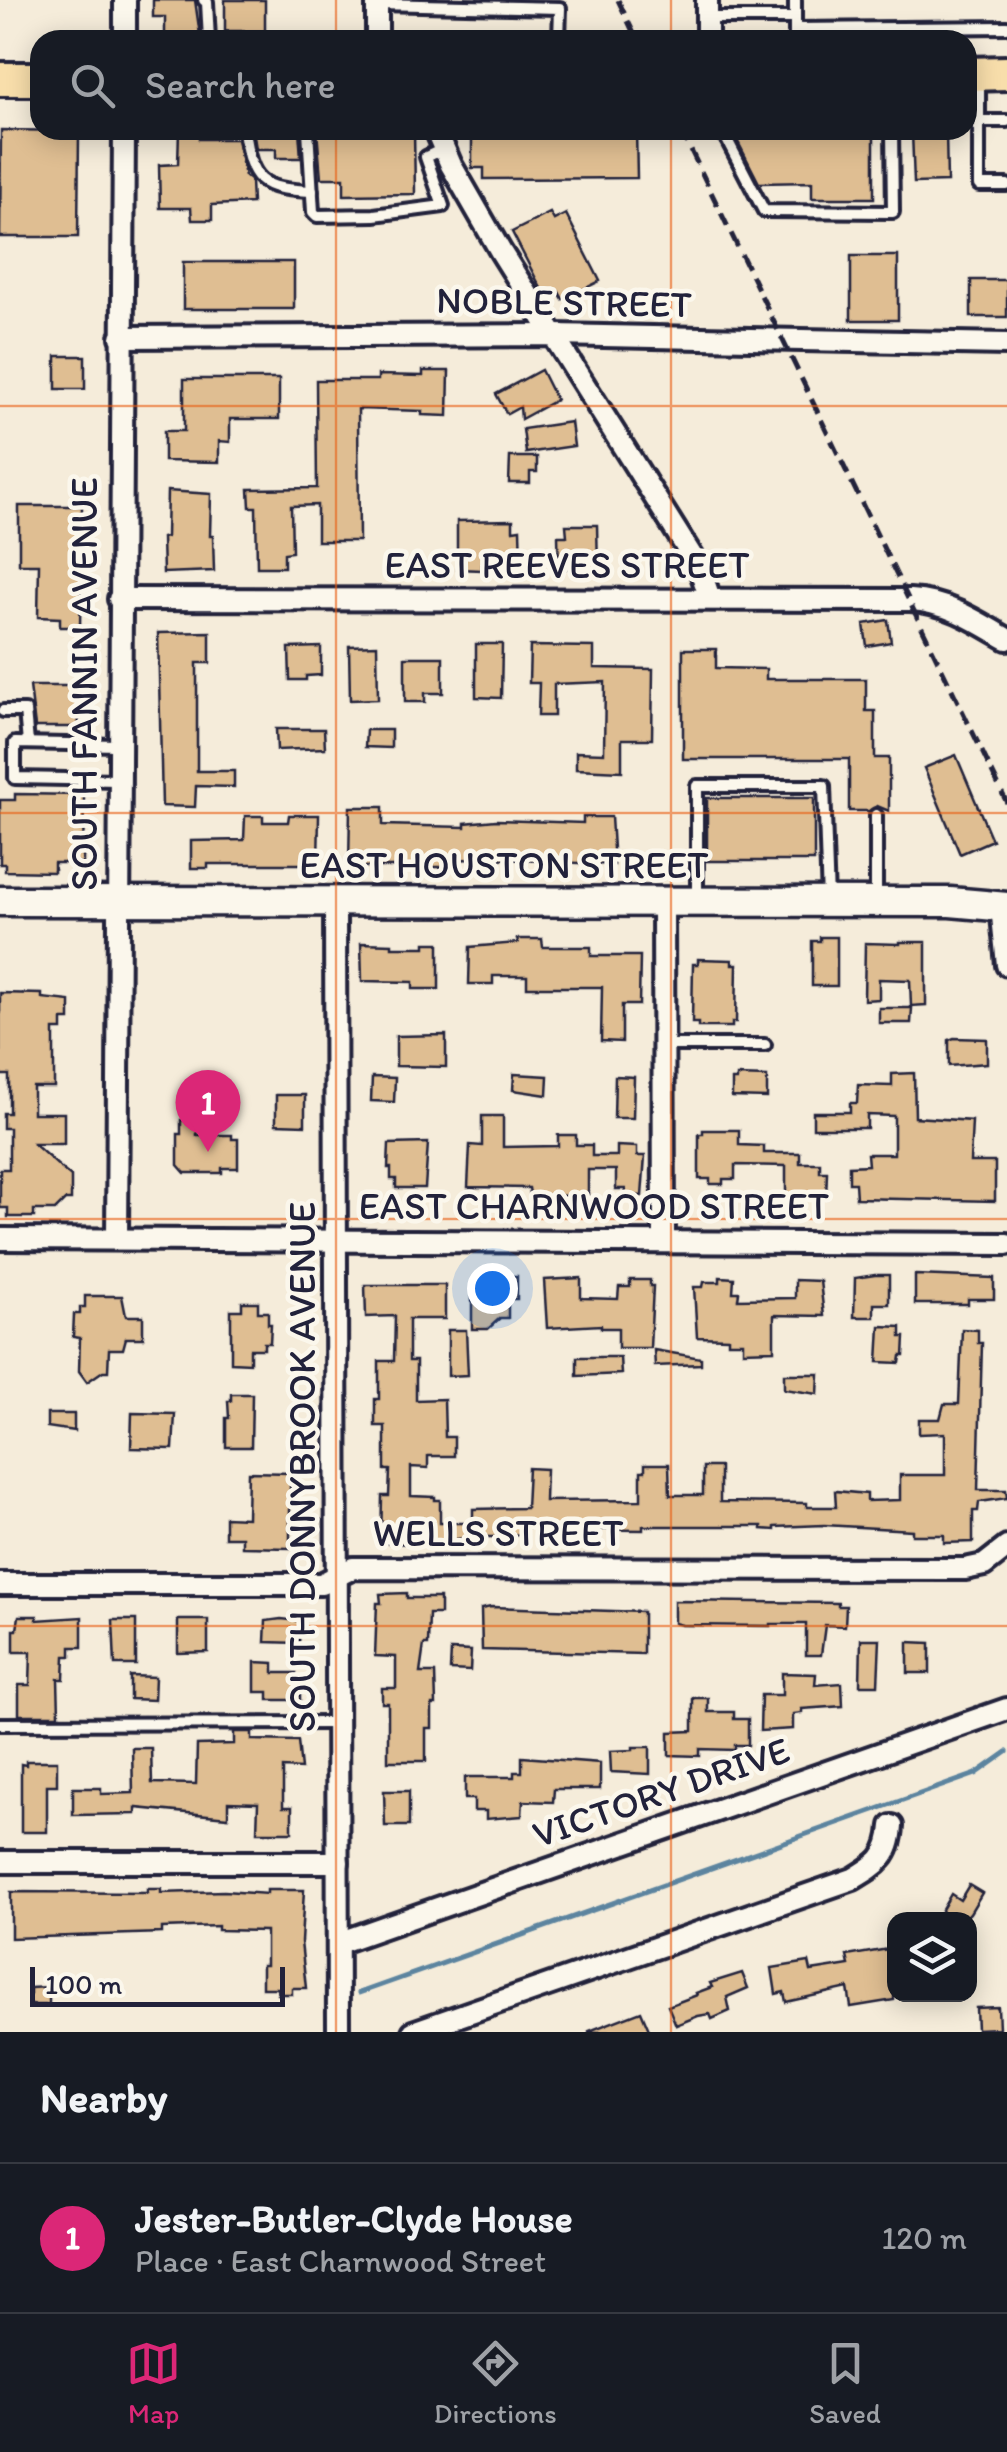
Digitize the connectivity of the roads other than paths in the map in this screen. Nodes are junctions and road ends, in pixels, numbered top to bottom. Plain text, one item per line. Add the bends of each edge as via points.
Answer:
1 (125, 0) edge
2 (204, 0) edge
3 (795, 0) edge
4 (377, 2) edge
5 (431, 2) edge
6 (707, 20) edge
7 (1007, 27) edge
8 (795, 29) edge
9 (125, 30) edge
10 (208, 30) edge
11 (377, 30) edge
12 (559, 30) edge
13 (977, 31) edge
14 (984, 74) edge
15 (0, 78) edge
16 (30, 78) edge
17 (979, 121) junction
18 (1007, 121) edge
19 (124, 140) edge
20 (245, 140) edge
21 (309, 140) edge
22 (439, 140) edge
23 (441, 140) edge
24 (727, 140) edge
25 (892, 140) edge
26 (1007, 185) edge
27 (312, 192) junction
28 (468, 194) junction
29 (442, 206) junction
30 (555, 335) junction
31 (121, 337) junction
32 (1007, 344) edge
33 (118, 599) junction
34 (710, 600) junction
35 (1007, 638) edge
36 (4, 711) dead end
37 (28, 743) junction
38 (119, 745) junction
39 (118, 780) junction
40 (876, 814) dead end
41 (0, 901) edge
42 (118, 902) junction
43 (334, 902) junction
44 (663, 902) junction
45 (697, 902) junction
46 (828, 902) junction
47 (876, 902) junction
48 (1004, 906) edge
49 (1007, 965) edge
50 (664, 1045) junction
51 (764, 1045) dead end
52 (0, 1239) edge
53 (117, 1239) junction
54 (337, 1240) junction
55 (664, 1241) junction
56 (1007, 1244) edge
57 (1002, 1552) edge
58 (338, 1575) junction
59 (0, 1584) edge
60 (1007, 1710) edge
61 (338, 1723) junction
62 (0, 1724) edge
63 (892, 1826) dead end
64 (0, 1862) edge
65 (338, 1862) junction
66 (338, 1943) junction
67 (338, 2032) edge
68 (414, 2032) edge

1 - 9 street
2 - 10 lane
3 - 8 lane
4 - 5 lane
4 - 11 street
5 - 12 lane via 560,8
6 - 8 lane via 778,18
7 - 13 lane
14 - 17 lane
15 - 16 main road
17 - 18 lane
17 - 26 lane via 979,185
19 - 31 street, SOUTH FANNIN AVENUE
20 - 27 lane via 260,180 275,190
21 - 27 lane
22 - 29 lane via 426,158
23 - 28 street
24 - 25 lane via 764,211 893,212
27 - 29 lane via 317,216
28 - 29 lane
28 - 30 street
30 - 31 street, NOBLE STREET
30 - 32 street, NOBLE STREET
30 - 34 street via 700,570
31 - 33 street, SOUTH FANNIN AVENUE
33 - 34 street, EAST REEVES STREET
33 - 38 street, SOUTH FANNIN AVENUE
34 - 35 street, EAST REEVES STREET via 922,601
36 - 37 lane via 24,711
37 - 38 lane
37 - 39 lane via 16,743 15,778
38 - 39 street, SOUTH FANNIN AVENUE
39 - 42 street, SOUTH FANNIN AVENUE
40 - 47 lane
41 - 42 street, EAST HOUSTON STREET
42 - 43 street, EAST HOUSTON STREET
42 - 53 street, SOUTH FANNIN AVENUE
43 - 44 street, EAST HOUSTON STREET
43 - 54 street, SOUTH DONNYBROOK AVENUE
44 - 45 street, EAST HOUSTON STREET
44 - 50 street
45 - 46 street, EAST HOUSTON STREET
45 - 46 lane via 697,786 824,786
46 - 47 street, EAST HOUSTON STREET
47 - 48 street, EAST HOUSTON STREET
48 - 49 street
50 - 51 lane
50 - 55 street
52 - 53 street, EAST CHARNWOOD STREET
53 - 54 street, EAST CHARNWOOD STREET
54 - 55 street, EAST CHARNWOOD STREET
54 - 58 street, SOUTH DONNYBROOK AVENUE
55 - 56 street, EAST CHARNWOOD STREET
57 - 58 street, WELLS STREET via 966,1569 353,1568
58 - 59 street, WELLS STREET via 321,1584
58 - 61 street, SOUTH DONNYBROOK AVENUE
60 - 66 street, VICTORY DRIVE
61 - 62 lane
61 - 65 street, SOUTH DONNYBROOK AVENUE
63 - 68 street via 882,1858 852,1879
64 - 65 street
65 - 66 street, SOUTH DONNYBROOK AVENUE
66 - 67 street, SOUTH DONNYBROOK AVENUE

